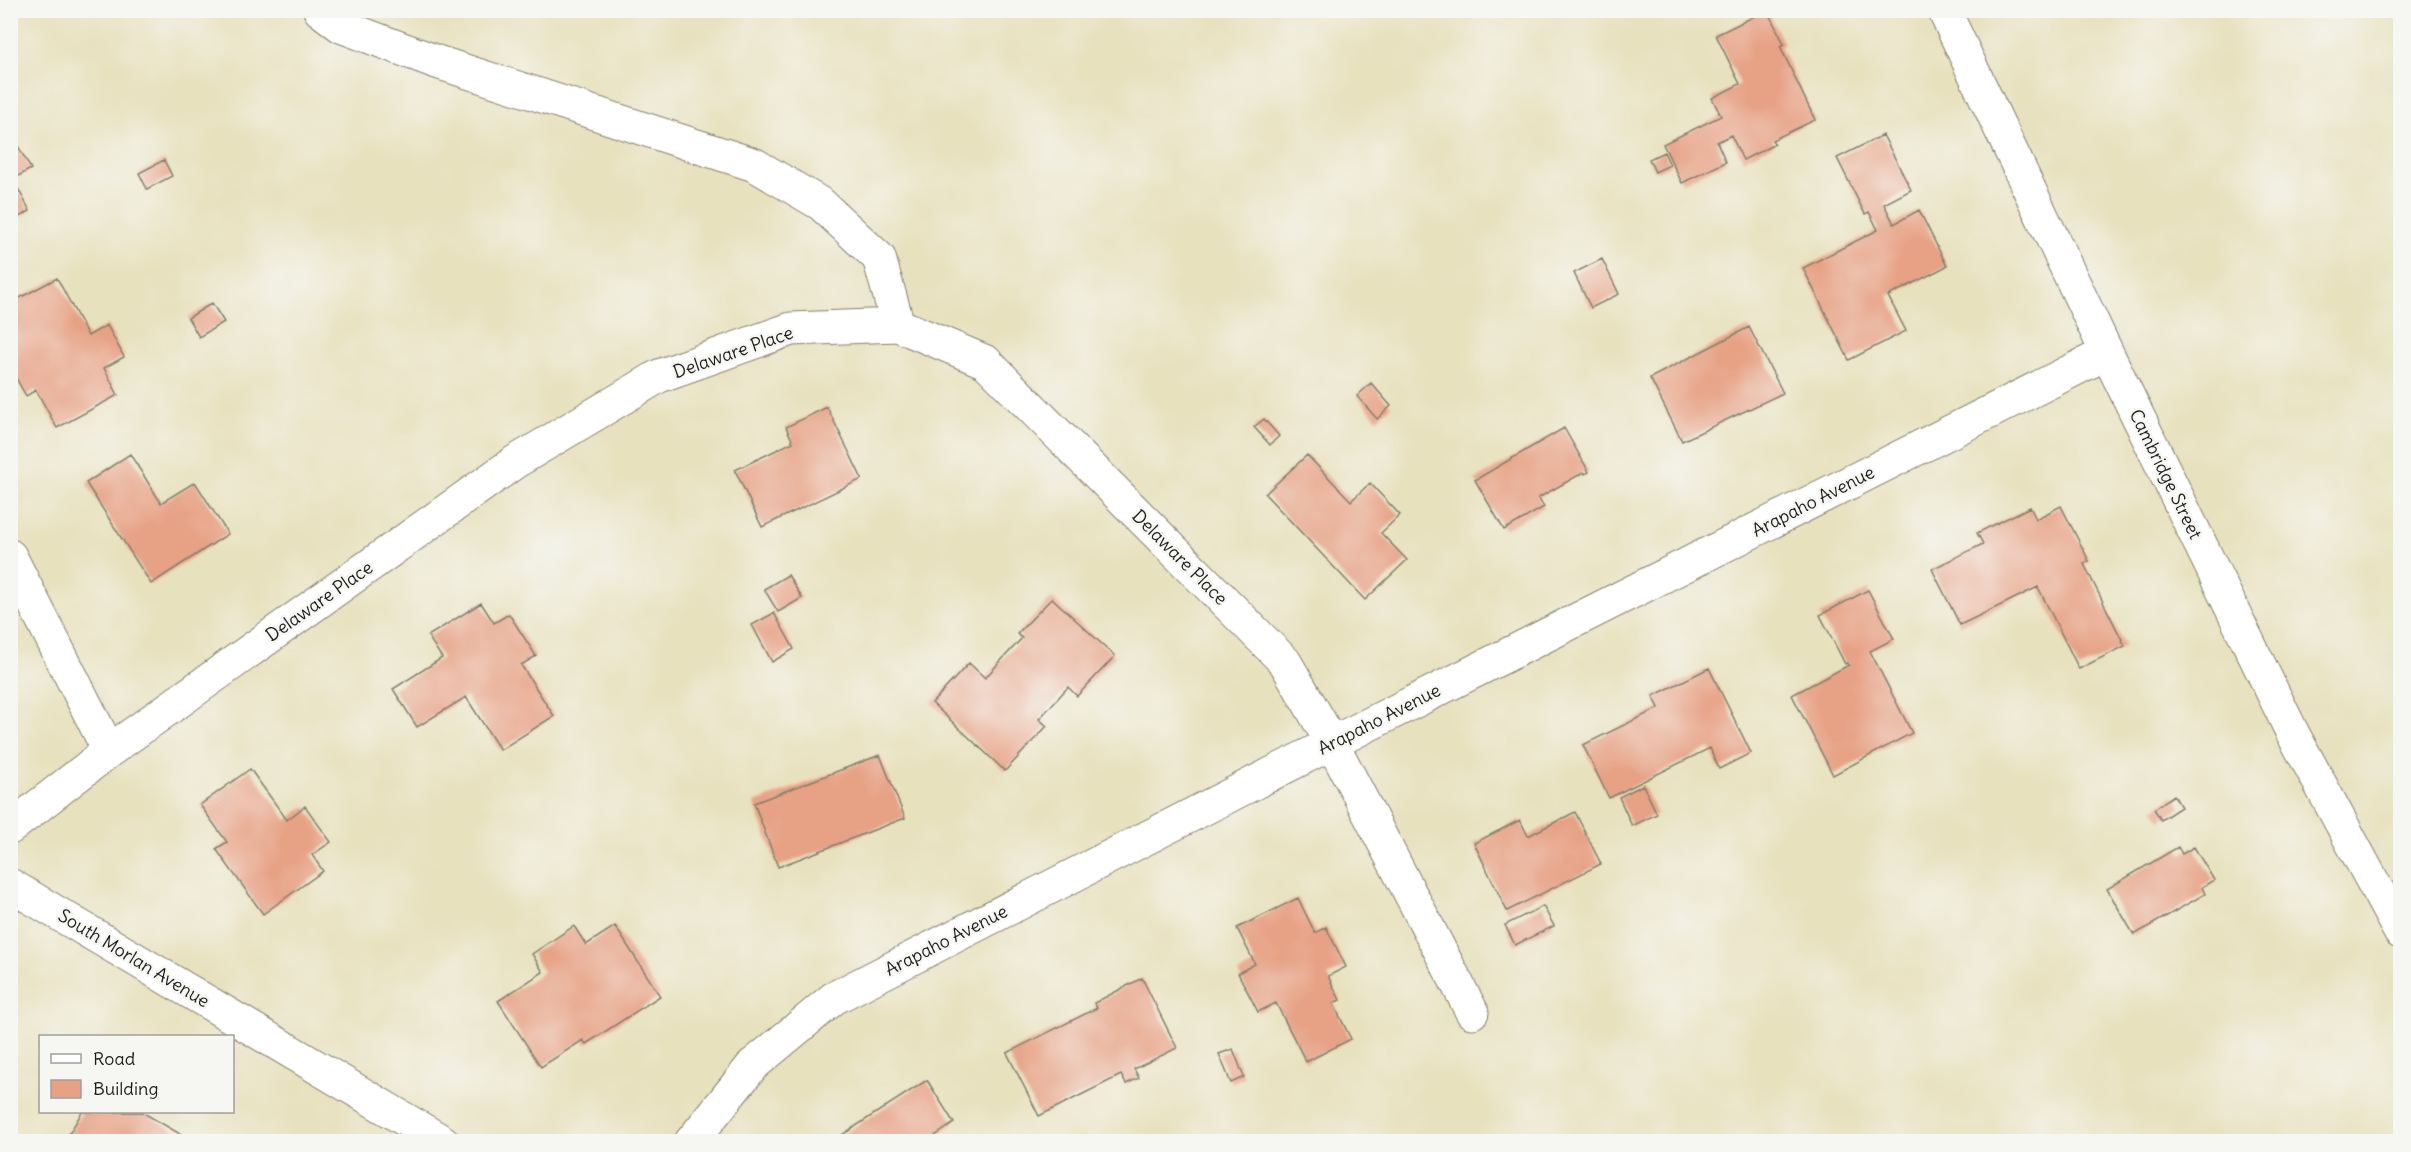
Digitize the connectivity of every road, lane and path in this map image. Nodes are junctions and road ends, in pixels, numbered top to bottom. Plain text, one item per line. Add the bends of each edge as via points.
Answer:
1 (320, 10) edge
2 (1944, 10) edge
3 (898, 325) junction
4 (2107, 353) junction
5 (10, 556) edge
6 (1332, 742) junction
7 (109, 751) junction
8 (10, 828) edge
9 (10, 885) edge
10 (2400, 932) edge
11 (1472, 1012) dead end
12 (443, 1142) edge
13 (691, 1142) edge

1 - 3 street via 341,26 434,62 755,165 821,204 879,258
2 - 4 street, Cambridge Street
3 - 6 street, Delaware Place via 986,362 1285,662
3 - 7 street, Delaware Place via 791,329 659,376 515,462
4 - 6 street, Arapaho Avenue
4 - 10 street, Cambridge Street via 2292,732
5 - 7 street
6 - 11 street, Delaware Place
6 - 13 street, Arapaho Avenue via 834,998 753,1065
7 - 8 street, Delaware Place
9 - 12 street, South Morlan Avenue

